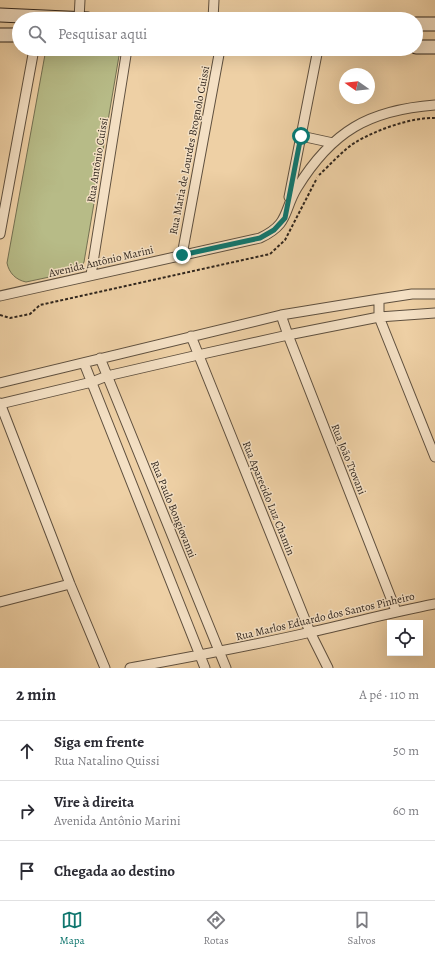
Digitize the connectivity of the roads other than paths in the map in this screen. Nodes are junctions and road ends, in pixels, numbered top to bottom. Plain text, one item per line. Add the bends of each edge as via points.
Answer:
1 (80, 0) edge
2 (214, 0) edge
3 (79, 12) edge
4 (213, 12) edge
5 (0, 15) edge
6 (12, 16) edge
7 (423, 24) edge
8 (435, 24) edge
9 (12, 35) edge
10 (0, 36) edge
11 (423, 47) edge
12 (435, 47) edge
13 (33, 56) edge
14 (127, 56) edge
15 (219, 56) edge
16 (317, 56) edge
17 (435, 105) edge
18 (301, 136) junction
19 (333, 143) junction
20 (285, 218) junction
21 (0, 234) edge
22 (182, 255) junction
23 (91, 275) junction
24 (435, 294) edge
25 (0, 296) edge
26 (379, 299) junction
27 (435, 313) edge
28 (281, 315) junction
29 (379, 317) junction
30 (191, 336) junction
31 (288, 336) junction
32 (198, 355) junction
33 (100, 358) junction
34 (84, 363) junction
35 (107, 376) junction
36 (92, 382) junction
37 (0, 383) edge
38 (0, 404) edge
39 (435, 457) edge
40 (70, 584) junction
41 (0, 602) edge
42 (435, 604) edge
43 (396, 611) junction
44 (310, 632) junction
45 (219, 651) junction
46 (200, 655) junction
47 (105, 668) edge
48 (130, 668) edge
49 (205, 668) edge
50 (226, 668) edge
51 (328, 668) edge

1 - 3 street
2 - 4 street
5 - 6 street
7 - 8 street
9 - 10 street
11 - 12 street
13 - 21 street
14 - 23 street, Rua Antônio Cuissi
15 - 22 street, Rua Maria de Lourdes Brognolo Cuissi
16 - 18 street
17 - 19 street, Avenida Antônio Marini via 396,110 374,116
18 - 19 street
18 - 20 street
19 - 20 street, Avenida Antônio Marini via 317,159 296,189
20 - 22 street, Avenida Antônio Marini via 274,230 260,238
22 - 23 street, Avenida Antônio Marini
23 - 25 street, Avenida Antônio Marini
24 - 26 street via 412,294
26 - 28 street
26 - 29 street
27 - 29 street
28 - 30 street
28 - 31 street, Rua João Trovani
29 - 31 street
29 - 39 street
30 - 32 street, Rua Aparecido Luz Chamin
30 - 33 street
31 - 32 street
31 - 43 street, Rua João Trovani
32 - 35 street
32 - 44 street, Rua Aparecido Luz Chamin
33 - 34 street
33 - 35 street, Rua Paulo Bongiovanni
34 - 36 street
34 - 37 street
35 - 36 street
35 - 45 street, Rua Paulo Bongiovanni
36 - 38 street
36 - 46 street
38 - 40 street
40 - 41 street
40 - 47 street
42 - 43 street, Rua Marlos Eduardo dos Santos Pinheiro
43 - 44 street, Rua Marlos Eduardo dos Santos Pinheiro
44 - 45 street, Rua Marlos Eduardo dos Santos Pinheiro
44 - 51 street, Rua Aparecido Luz Chamin
45 - 46 street, Rua Marlos Eduardo dos Santos Pinheiro
45 - 50 street, Rua Paulo Bongiovanni
46 - 48 street, Rua Marlos Eduardo dos Santos Pinheiro
46 - 49 street

